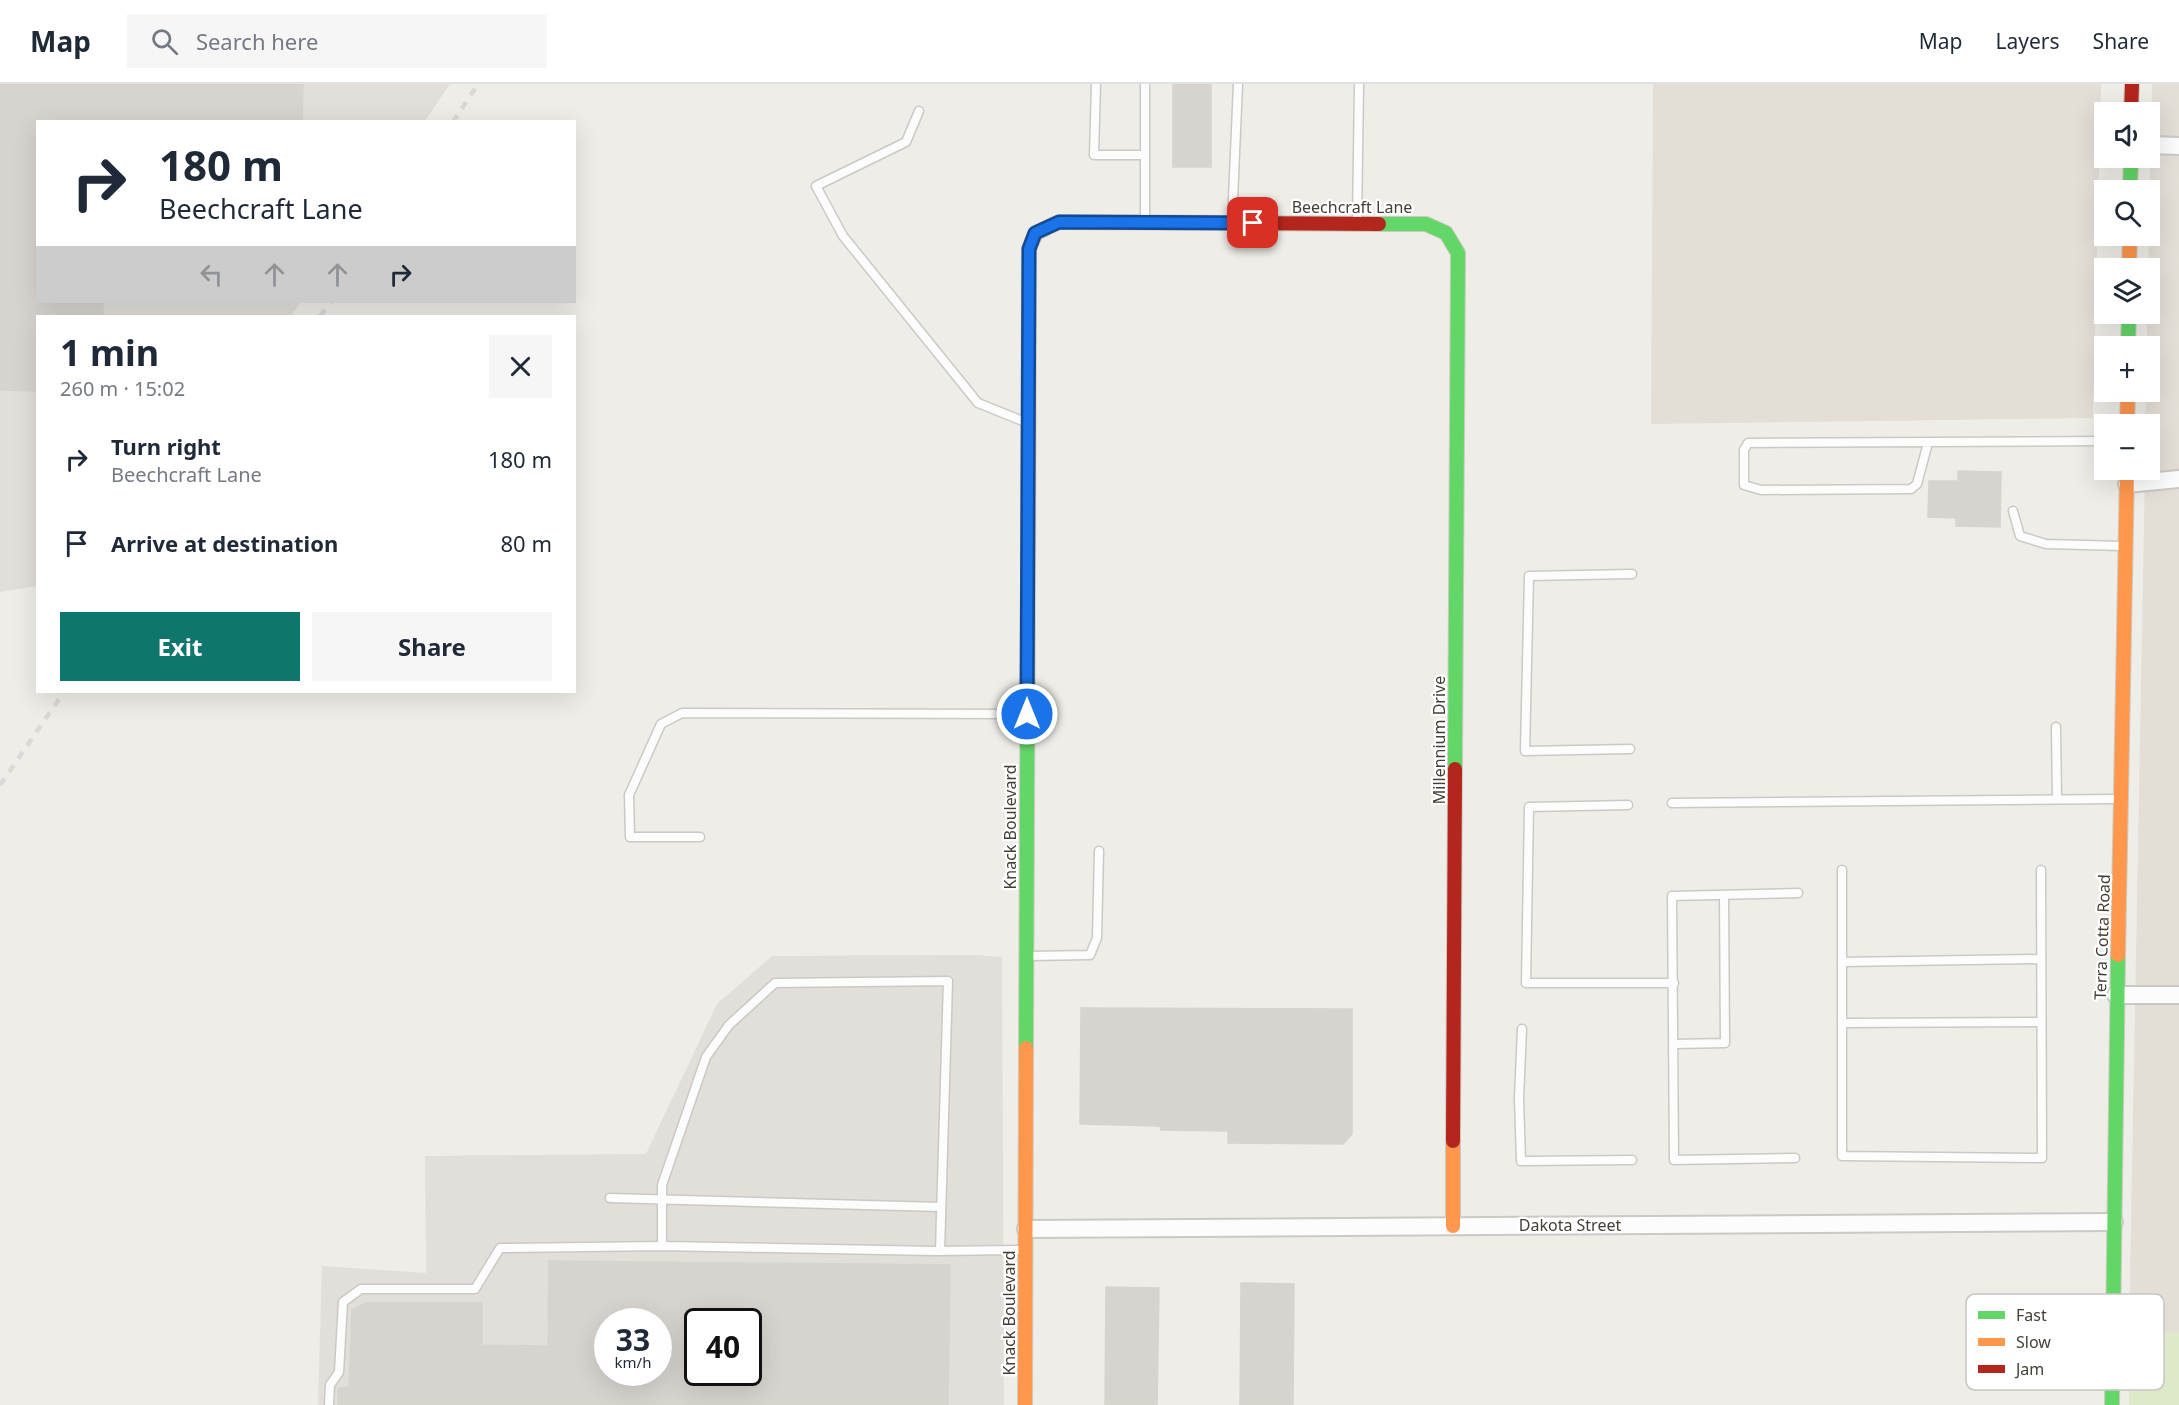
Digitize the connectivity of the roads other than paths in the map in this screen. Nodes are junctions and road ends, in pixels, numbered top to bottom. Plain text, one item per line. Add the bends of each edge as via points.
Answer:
1 (1096, 84) edge
2 (1145, 84) edge
3 (1238, 84) edge
4 (1359, 84) edge
5 (2132, 84) edge
6 (2132, 102) edge
7 (919, 111) dead end
8 (2160, 145) edge
9 (2179, 146) edge
10 (1144, 155) junction
11 (1145, 222) junction
12 (1232, 223) junction
13 (1357, 224) junction
14 (1029, 249) joint
15 (1458, 253) joint
16 (1028, 423) junction
17 (2094, 441) edge
18 (1928, 443) junction
19 (2160, 478) edge
20 (2179, 479) edge
21 (2127, 480) edge
22 (2013, 511) dead end
23 (2126, 546) junction
24 (1632, 574) dead end
25 (1027, 714) junction
26 (2056, 727) dead end
27 (1630, 749) dead end
28 (2057, 799) junction
29 (2123, 799) junction
30 (1672, 803) dead end
31 (1628, 805) dead end
32 (700, 837) dead end
33 (1099, 851) dead end
34 (1842, 870) dead end
35 (2041, 870) dead end
36 (1798, 893) dead end
37 (1724, 895) junction
38 (1026, 956) junction
39 (2041, 959) junction
40 (1842, 962) junction
41 (1674, 983) junction
42 (2116, 995) junction
43 (2179, 995) edge
44 (2041, 1022) junction
45 (1842, 1023) junction
46 (1522, 1029) dead end
47 (1674, 1044) junction
48 (1795, 1158) dead end
49 (1632, 1160) dead end
50 (610, 1198) dead end
51 (662, 1199) junction
52 (941, 1208) junction
53 (2114, 1222) junction
54 (1453, 1226) junction
55 (1026, 1229) junction
56 (662, 1246) junction
57 (1026, 1250) junction
58 (940, 1251) junction
59 (2113, 1294) edge
60 (2112, 1390) edge
61 (329, 1405) edge
62 (1025, 1405) edge
63 (2112, 1405) edge

1 - 10 lane via 1094,154
2 - 10 lane
3 - 12 lane
4 - 13 lane
5 - 6 street
7 - 16 lane via 906,142 816,186 843,236 978,403
8 - 9 street
10 - 11 lane
11 - 12 street, Beechcraft Lane
11 - 14 street, Beechcraft Lane via 1059,222 1035,233
12 - 13 street, Beechcraft Lane
13 - 15 street, Beechcraft Lane via 1426,224 1446,233
14 - 16 street, Knack Boulevard
15 - 54 street, Millennium Drive
16 - 25 street, Knack Boulevard
17 - 18 lane
18 - 18 lane via 1748,443 1744,450 1744,485 1761,490 1911,489 1917,484
19 - 20 street
21 - 23 street, Terra Cotta Road
22 - 23 lane via 2020,536 2046,544
23 - 29 street, Terra Cotta Road
24 - 27 lane via 1528,576 1526,653 1526,751
25 - 32 lane via 682,713 661,724 629,795 630,837
25 - 38 street, Knack Boulevard
26 - 28 lane
28 - 29 lane
28 - 30 lane
29 - 42 street, Terra Cotta Road
31 - 41 lane via 1529,807 1526,983
33 - 38 lane via 1097,938 1090,956
34 - 40 lane
35 - 39 lane
36 - 37 lane
37 - 41 lane via 1672,896
37 - 47 lane via 1725,1043
38 - 55 street, Knack Boulevard
39 - 40 lane
39 - 44 lane
40 - 45 lane
41 - 47 lane
42 - 43 street
42 - 53 street, Terra Cotta Road
44 - 45 lane
44 - 45 lane via 2042,1158 1842,1156
46 - 49 lane via 1518,1098 1521,1161
47 - 48 lane via 1674,1160
50 - 51 lane
51 - 52 lane
51 - 52 lane via 662,1185 706,1057 729,1025 775,983 948,981
51 - 56 lane
52 - 58 lane
53 - 54 street, Dakota Street
53 - 59 street, Terra Cotta Road
54 - 55 street, Dakota Street
55 - 57 street, Knack Boulevard
56 - 58 lane
56 - 61 lane via 500,1248 475,1288 360,1289 343,1302 339,1372 330,1385
57 - 58 lane
57 - 62 street, Knack Boulevard
60 - 63 street, Terra Cotta Road

